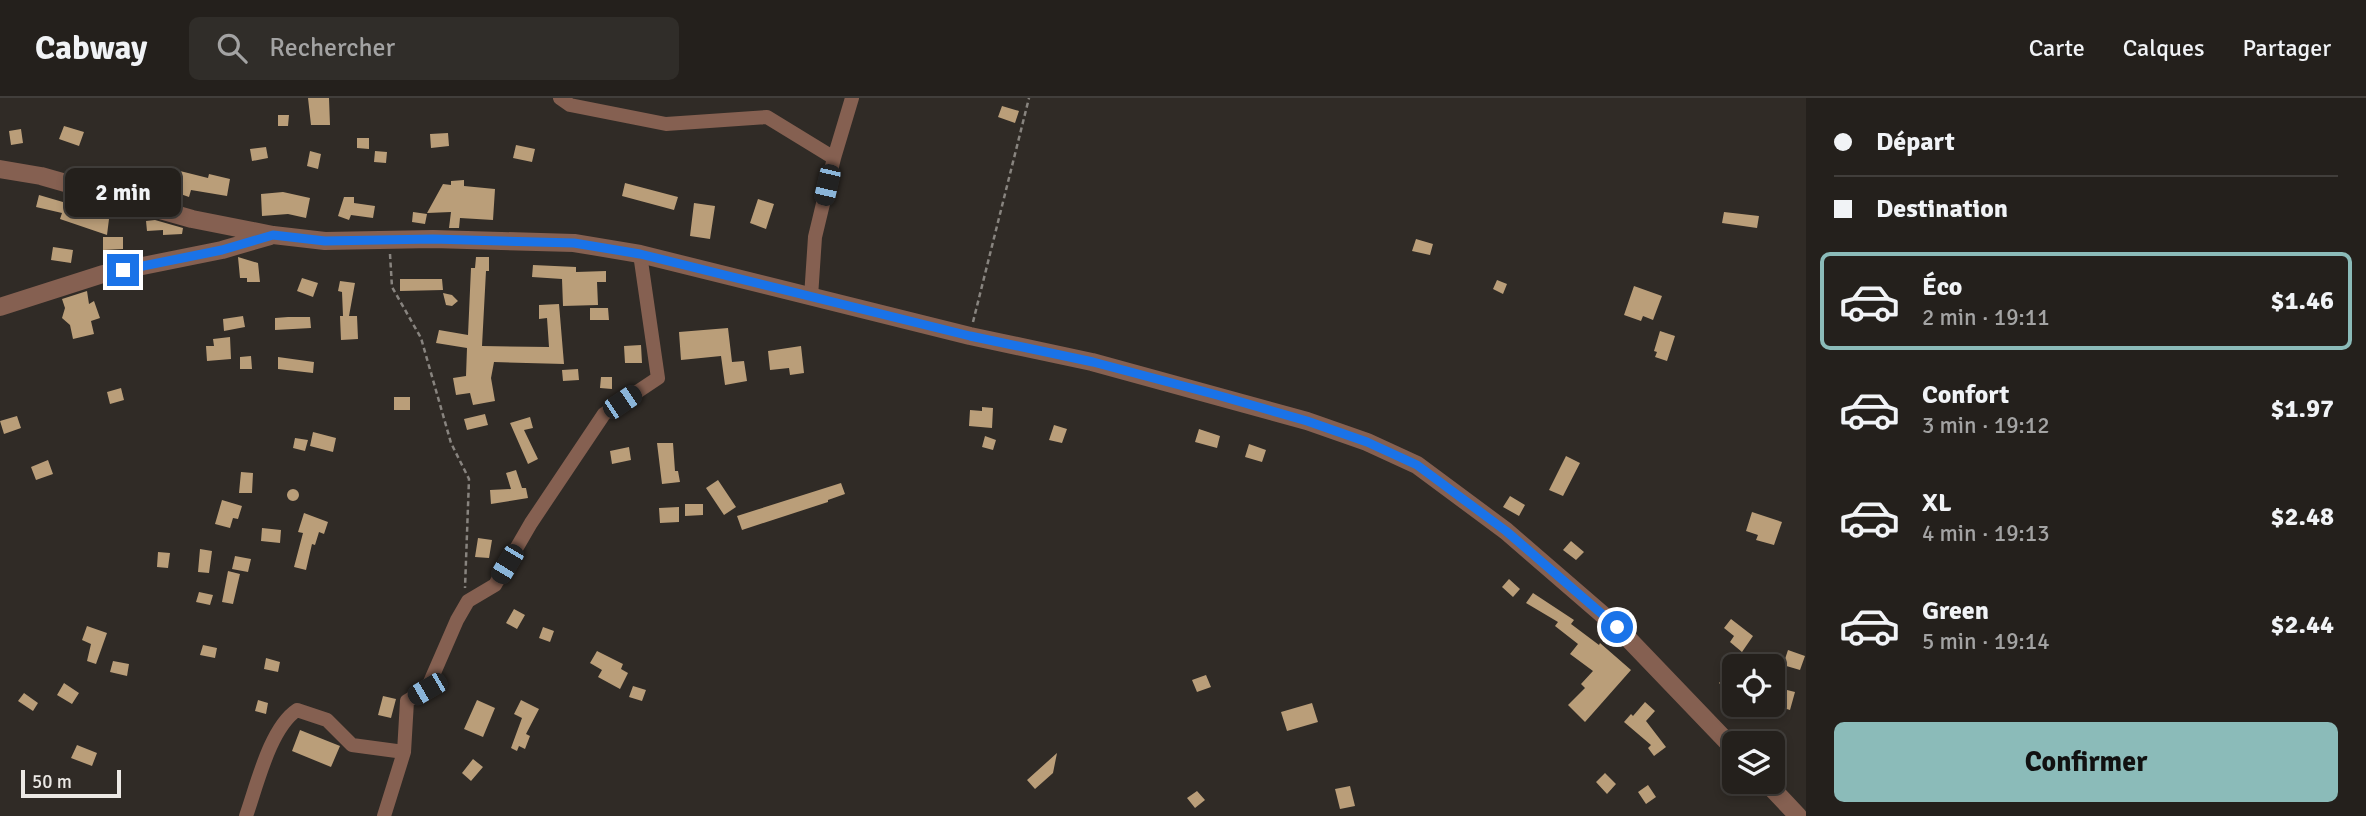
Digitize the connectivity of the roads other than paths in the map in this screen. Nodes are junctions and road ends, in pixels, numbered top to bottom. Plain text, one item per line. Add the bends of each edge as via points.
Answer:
1 (560, 98) edge
2 (852, 98) edge
3 (834, 158) junction
4 (0, 169) edge
5 (273, 235) junction
6 (640, 254) junction
7 (811, 297) junction
8 (0, 307) edge
9 (1722, 736) edge
10 (404, 752) junction
11 (1777, 794) edge
12 (246, 816) edge
13 (384, 816) edge
14 (1798, 816) edge

1 - 3 street via 570,105 666,124 767,117
2 - 3 street
3 - 7 street via 815,237
4 - 5 street
5 - 6 street via 325,241 574,243
5 - 8 street via 103,274
6 - 7 street
6 - 10 street via 658,378 604,414 495,585 468,601 427,689 407,701
7 - 9 street via 1217,395 1355,438 1417,465 1506,531 1617,627
10 - 12 street via 352,745 327,720 297,710 285,718
10 - 13 street
11 - 14 street

